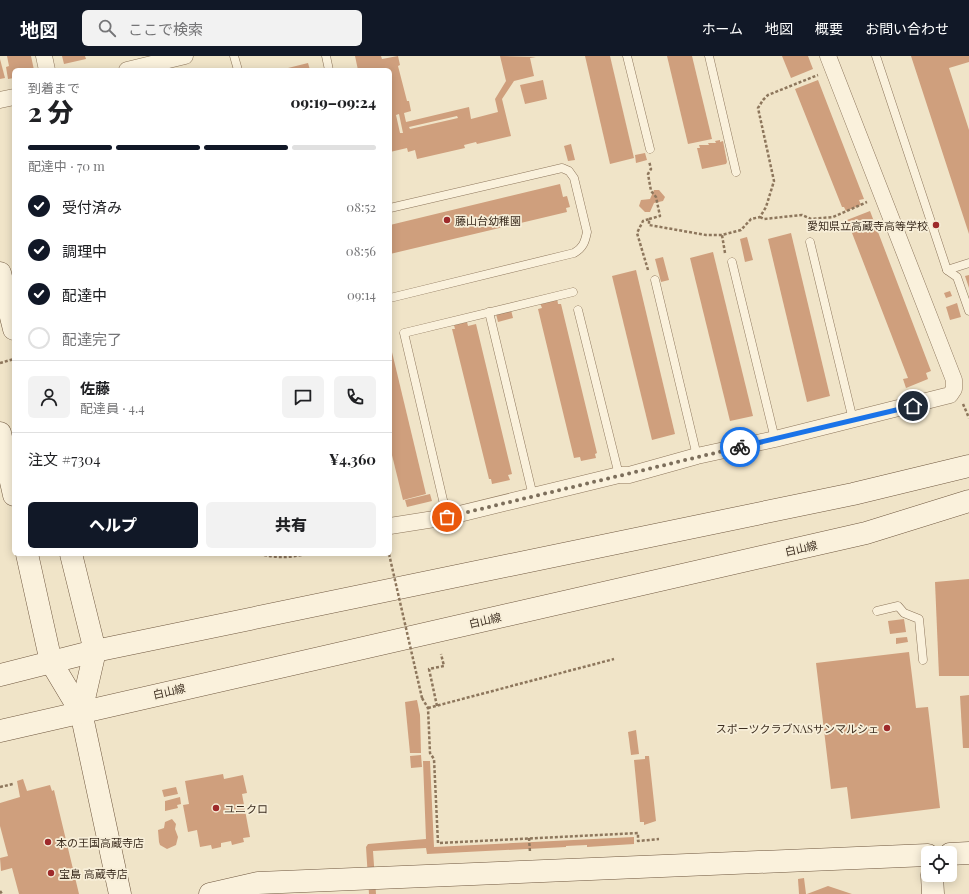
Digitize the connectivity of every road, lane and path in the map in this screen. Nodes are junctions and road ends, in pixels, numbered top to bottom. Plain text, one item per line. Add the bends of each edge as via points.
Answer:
1 (44, 56) edge
2 (185, 56) edge
3 (234, 56) edge
4 (326, 56) edge
5 (627, 56) edge
6 (709, 56) edge
7 (876, 56) edge
8 (831, 62) edge
9 (139, 66) edge
10 (47, 68) edge
11 (237, 68) edge
12 (329, 68) edge
13 (12, 97) edge
14 (0, 100) edge
15 (650, 149) joint
16 (736, 172) dead end
17 (882, 196) junction
18 (392, 208) edge
19 (760, 217) junction
20 (649, 219) junction
21 (722, 235) junction
22 (810, 242) dead end
23 (732, 262) joint
24 (969, 263) edge
25 (947, 270) junction
26 (0, 273) edge
27 (655, 280) joint
28 (573, 292) dead end
29 (392, 298) edge
30 (578, 310) dead end
31 (969, 311) edge
32 (489, 312) junction
33 (12, 321) edge
34 (12, 360) edge
35 (0, 363) edge
36 (963, 402) dead end
37 (969, 418) edge
38 (853, 420) junction
39 (0, 433) edge
40 (775, 439) junction
41 (697, 456) junction
42 (969, 466) edge
43 (619, 475) junction
44 (12, 487) edge
45 (533, 496) junction
46 (969, 501) edge
47 (969, 512) edge
48 (447, 517) junction
49 (392, 526) edge
50 (866, 533) junction
51 (27, 556) edge
52 (71, 556) edge
53 (267, 556) edge
54 (298, 556) edge
55 (390, 556) edge
56 (877, 611) dead end
57 (95, 652) junction
58 (441, 654) dead end
59 (614, 659) dead end
60 (923, 660) dead end
61 (51, 662) junction
62 (0, 676) edge
63 (436, 706) junction
64 (428, 708) junction
65 (81, 712) junction
66 (0, 731) edge
67 (14, 784) dead end
68 (0, 787) edge
69 (529, 838) junction
70 (659, 839) dead end
71 (638, 841) junction
72 (639, 845) dead end
73 (969, 853) edge
74 (957, 854) edge
75 (530, 855) dead end
76 (921, 855) edge
77 (932, 882) edge
78 (0, 891) edge
79 (2, 894) edge
80 (120, 894) edge
81 (210, 894) edge
82 (933, 894) edge

1 - 10 street
2 - 9 street
3 - 11 lane
4 - 12 lane
5 - 15 lane
6 - 16 lane
7 - 25 lane
8 - 17 street
8 - 19 path via 768,95 758,108 774,181
13 - 14 street
15 - 20 path via 647,153 651,169 648,174 660,216
17 - 19 path via 833,217 811,219 802,214
17 - 38 street via 954,380 954,389 950,395 943,398
18 - 29 lane via 562,168 569,171 574,178 587,232 581,249 574,253
19 - 21 path via 751,219 741,230
20 - 21 path via 649,225 706,235
20 - 27 path via 643,221 637,233 646,258 650,281
21 - 23 path via 726,258
22 - 38 lane
23 - 40 lane
24 - 25 lane
25 - 31 lane via 957,277
26 - 33 street
27 - 41 lane
28 - 32 lane
30 - 43 lane
32 - 45 lane
32 - 48 lane via 404,333
34 - 35 path
36 - 37 path
38 - 40 street
39 - 44 street
40 - 41 street
41 - 43 street via 628,475
42 - 57 street via 853,494
43 - 45 street
45 - 48 street
46 - 50 street, 白山線
47 - 50 street
48 - 49 street
50 - 65 street, 白山線
51 - 61 street
52 - 57 street
53 - 54 path
55 - 64 path, bridge via 422,698
56 - 60 lane via 898,606 904,613 919,619
57 - 61 street
57 - 65 street
58 - 63 path via 444,666 429,669
59 - 63 path
61 - 62 street
61 - 65 street
63 - 64 path
64 - 69 path via 430,753 434,760 438,843
65 - 66 street, 白山線
65 - 80 street
67 - 68 path
69 - 71 path via 638,833
69 - 75 path
70 - 71 path
71 - 72 path
73 - 74 street
76 - 81 street via 265,882
77 - 82 street
78 - 79 path

